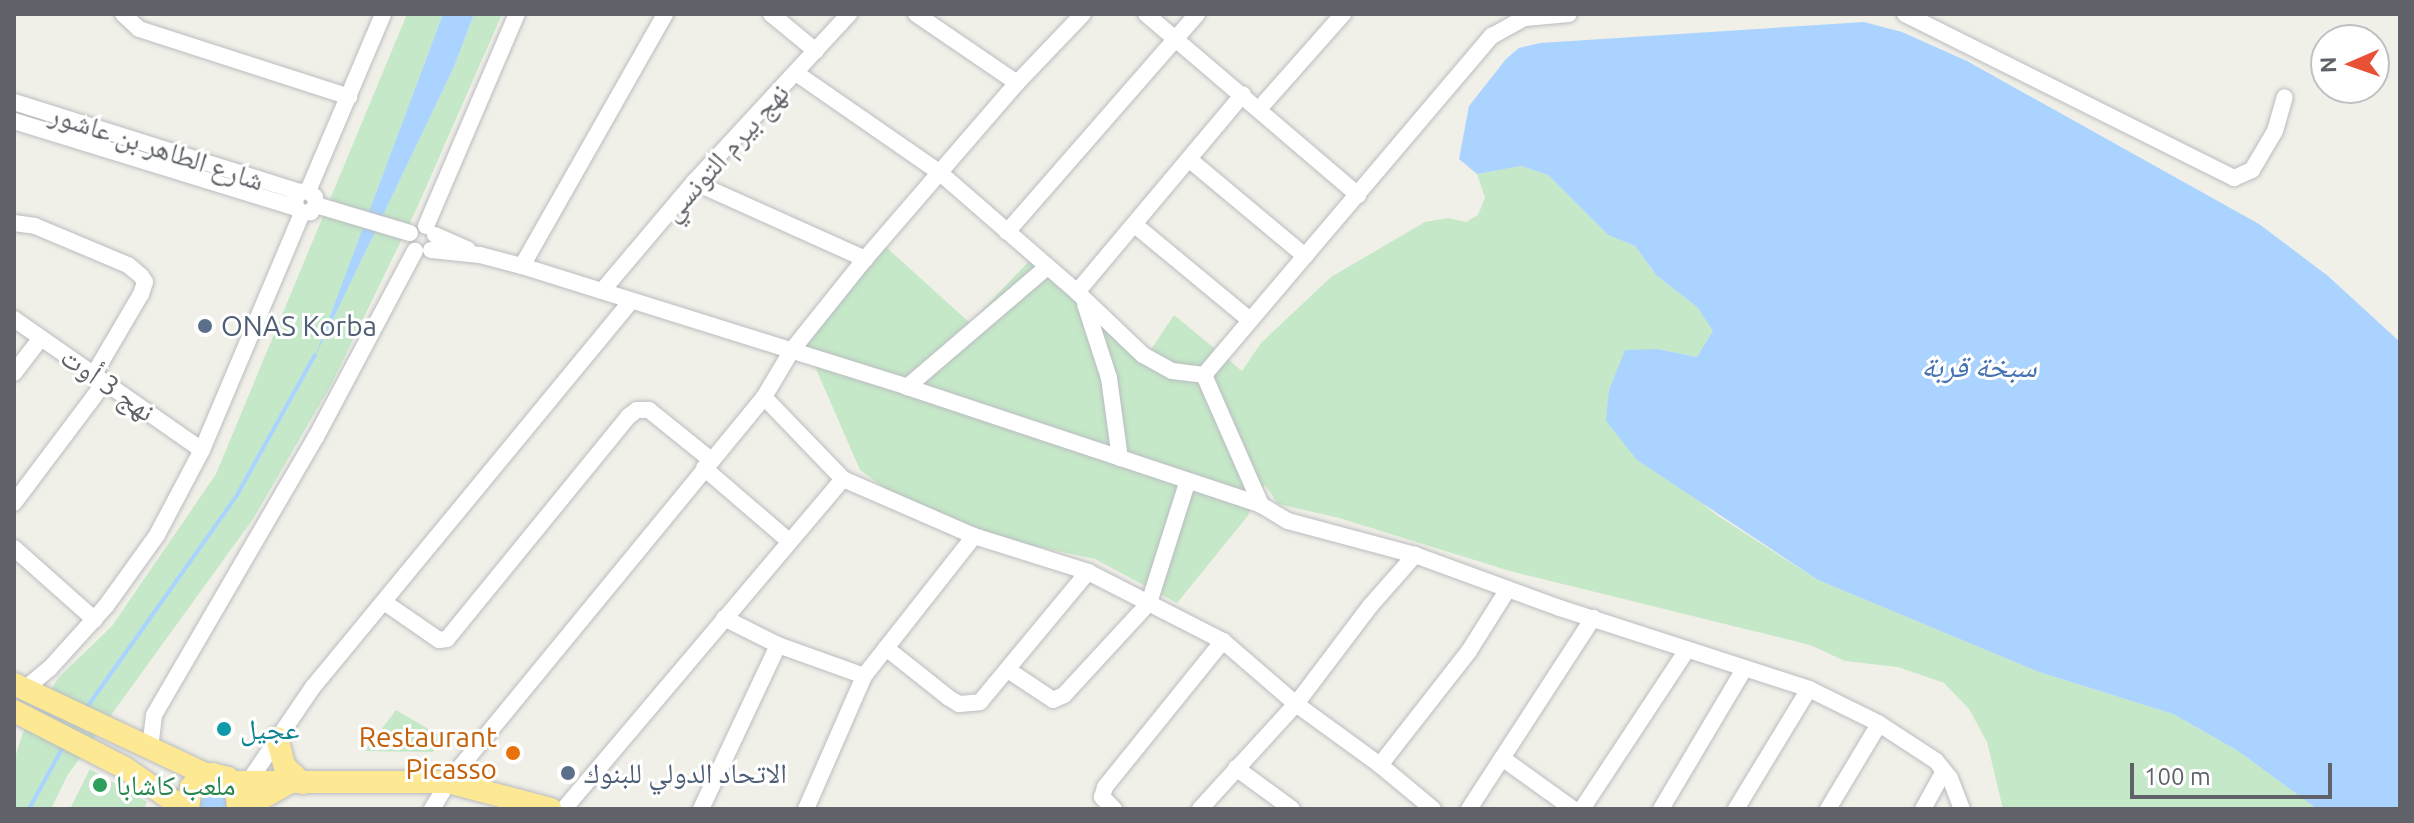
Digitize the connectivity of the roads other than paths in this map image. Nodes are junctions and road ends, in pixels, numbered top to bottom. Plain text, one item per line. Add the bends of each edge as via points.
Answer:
1 (123, 14) edge
2 (383, 14) edge
3 (517, 14) edge
4 (665, 14) edge
5 (771, 14) edge
6 (849, 14) edge
7 (916, 14) edge
8 (1083, 14) edge
9 (1146, 14) edge
10 (1197, 14) edge
11 (1343, 14) edge
12 (1569, 14) edge
13 (1905, 14) edge
14 (1177, 40) junction
15 (816, 51) junction
16 (796, 73) junction
17 (1017, 83) junction
18 (1243, 94) junction
19 (349, 97) junction
20 (2285, 97) dead end
21 (14, 102) edge
22 (1259, 109) junction
23 (14, 121) edge
24 (1190, 160) junction
25 (939, 172) junction
26 (694, 182) junction
27 (1358, 195) junction
28 (308, 203) junction
29 (14, 223) edge
30 (1135, 225) junction
31 (1007, 232) junction
32 (420, 238) junction
33 (1305, 256) junction
34 (865, 259) junction
35 (522, 266) junction
36 (1047, 267) junction
37 (602, 291) junction
38 (1080, 295) junction
39 (630, 302) junction
40 (14, 319) edge
41 (1250, 320) junction
42 (41, 338) junction
43 (792, 350) junction
44 (14, 373) edge
45 (1204, 375) junction
46 (100, 378) junction
47 (907, 387) junction
48 (764, 397) junction
49 (202, 450) junction
50 (1120, 458) junction
51 (708, 464) junction
52 (843, 479) junction
53 (1187, 483) junction
54 (14, 503) edge
55 (1261, 505) junction
56 (974, 536) junction
57 (789, 541) junction
58 (14, 548) edge
59 (1415, 555) junction
60 (1088, 572) junction
61 (1508, 589) junction
62 (384, 602) junction
63 (1149, 603) junction
64 (724, 618) junction
65 (1593, 618) junction
66 (95, 620) junction
67 (1223, 641) junction
68 (778, 645) junction
69 (886, 648) junction
70 (1687, 650) junction
71 (1744, 669) junction
72 (1008, 670) junction
73 (864, 676) junction
74 (25, 688) edge
75 (1809, 689) junction
76 (1296, 704) junction
77 (17, 712) edge
78 (154, 715) junction
79 (1879, 724) junction
80 (121, 733) junction
81 (277, 738) junction
82 (150, 748) junction
83 (1502, 758) junction
84 (1380, 765) junction
85 (1236, 768) junction
86 (1944, 771) junction
87 (207, 775) junction
88 (240, 782) junction
89 (448, 782) junction
90 (295, 784) junction
91 (1282, 806) edge
92 (187, 809) edge
93 (241, 809) edge
94 (432, 809) edge
95 (551, 809) edge
96 (564, 809) edge
97 (701, 809) edge
98 (806, 809) edge
99 (1114, 809) edge
100 (1200, 809) edge
101 (1433, 809) edge
102 (1469, 809) edge
103 (1573, 809) edge
104 (1582, 809) edge
105 (1661, 809) edge
106 (1736, 809) edge
107 (1828, 809) edge
108 (1923, 809) edge
109 (1962, 809) edge

1 - 19 street via 139,29
2 - 19 street
3 - 32 street
4 - 35 street
5 - 15 street
6 - 15 street, نهج بيرم التونسي
7 - 17 street
8 - 17 street
9 - 14 street
10 - 14 street
11 - 22 street
12 - 27 street via 1525,18 1492,36
13 - 20 street via 2234,178 2252,170 2275,131
14 - 18 street
14 - 31 street
15 - 16 street, نهج بيرم التونسي
16 - 25 street
16 - 26 street, نهج بيرم التونسي
17 - 25 street
18 - 22 street
18 - 24 street
19 - 28 street
21 - 28 street, شارع الطاهر بن عاشور
22 - 27 street
23 - 28 street, شارع الطاهر بن عاشور
24 - 30 street
24 - 33 street
25 - 31 street
25 - 34 street
26 - 34 street
26 - 37 street, نهج بيرم التونسي
27 - 33 street
28 - 32 street
28 - 49 street
29 - 46 street via 35,226 128,265 145,282
30 - 38 street
30 - 41 street
31 - 36 street
32 - 35 street
32 - 78 street via 316,437
33 - 41 street
34 - 43 street
35 - 37 street
36 - 38 street
36 - 47 street
37 - 39 street
38 - 45 street via 1158,366
38 - 50 street via 1109,378
39 - 43 street
39 - 62 street
40 - 42 street, نهج 3 أوت
41 - 45 street
42 - 44 street
42 - 46 street, نهج 3 أوت
43 - 47 street
43 - 48 street
45 - 55 street
46 - 49 street, نهج 3 أوت
46 - 54 street
47 - 50 street
48 - 51 street
48 - 52 street
49 - 66 street via 157,535
50 - 53 street
51 - 57 street
51 - 62 street via 649,410 637,410 447,639 439,640
51 - 89 street
52 - 56 street
52 - 57 street
53 - 55 street
53 - 63 street
55 - 59 street via 1288,521
56 - 60 street
56 - 69 street
57 - 64 street
58 - 66 street
59 - 61 street
59 - 76 street
60 - 63 street
60 - 72 street
61 - 65 street
61 - 84 street via 1469,651
62 - 81 street
63 - 67 street
63 - 72 street via 1058,699
64 - 68 street
64 - 96 street
65 - 70 street
65 - 83 street
66 - 74 street
67 - 76 street
67 - 99 street via 1105,787 1102,797
68 - 73 street
68 - 97 street
69 - 72 street via 959,704 980,702
69 - 73 street
70 - 71 street
70 - 104 street
71 - 75 street
71 - 105 street
73 - 98 street
74 - 80 highway
75 - 79 street
75 - 106 street
76 - 84 street
76 - 85 street
77 - 92 highway via 100,753
78 - 80 street
78 - 82 street
79 - 86 street
79 - 107 street
80 - 82 highway
81 - 88 street
81 - 90 highway
82 - 87 highway
83 - 102 street
83 - 103 street
84 - 101 street
85 - 91 street
85 - 100 street
86 - 108 street
86 - 109 street
87 - 88 highway
87 - 92 highway via 191,787
88 - 90 highway
88 - 93 highway
89 - 90 highway
89 - 94 street
89 - 95 highway
90 - 93 highway

